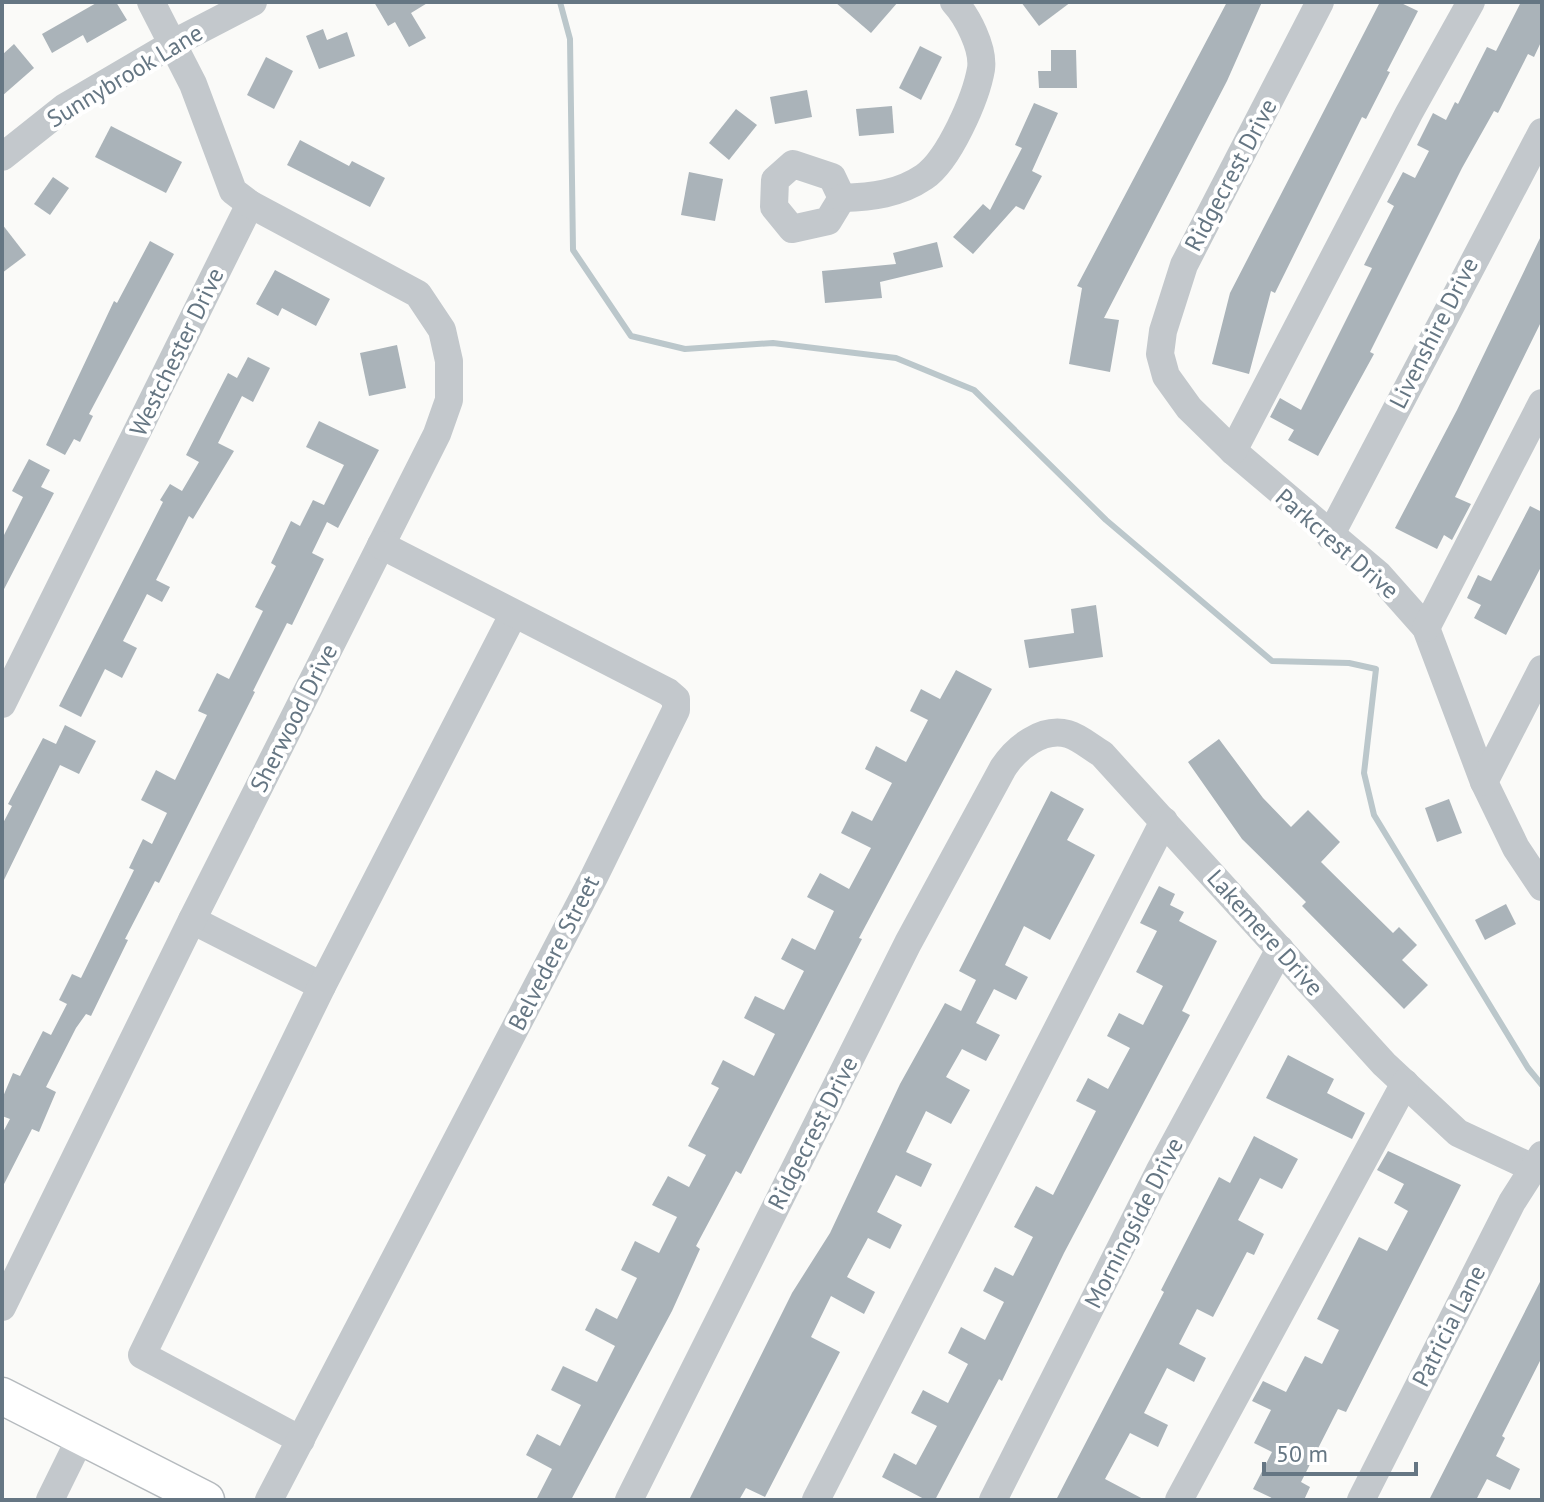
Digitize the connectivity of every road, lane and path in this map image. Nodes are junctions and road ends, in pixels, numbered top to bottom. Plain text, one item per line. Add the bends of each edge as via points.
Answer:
1 (151, 2) edge
2 (253, 2) edge
3 (954, 2) edge
4 (1320, 2) edge
5 (1471, 2) edge
6 (174, 43) junction
7 (1542, 132) edge
8 (2, 157) edge
9 (842, 198) dead end
10 (250, 204) junction
11 (1160, 354) joint
12 (1542, 403) edge
13 (1233, 451) junction
14 (1330, 536) junction
15 (381, 545) junction
16 (513, 615) junction
17 (1426, 628) junction
18 (1542, 669) edge
19 (2, 704) edge
20 (1003, 768) joint
21 (1484, 782) junction
22 (1164, 821) junction
23 (1542, 887) edge
24 (192, 920) junction
25 (1280, 949) junction
26 (322, 986) junction
27 (1405, 1083) junction
28 (1538, 1162) edge
29 (2, 1307) edge
30 (2, 1396) edge
31 (2, 1420) edge
32 (301, 1440) junction
33 (77, 1446) junction
34 (50, 1500) edge
35 (159, 1500) edge
36 (206, 1500) edge
37 (269, 1500) edge
38 (629, 1500) edge
39 (816, 1500) edge
40 (993, 1500) edge
41 (1179, 1500) edge
42 (1361, 1500) edge

1 - 6 street
2 - 6 street, Sunnybrook Lane
3 - 9 street via 967,16 981,66 948,151 925,176 891,192
4 - 11 street, Ridgecrest Drive via 1184,265
5 - 13 street
6 - 8 street, Sunnybrook Lane via 65,107
6 - 10 street via 233,191
7 - 14 street, Livenshire Drive
10 - 15 street, Sherwood Drive via 418,294 442,330 449,400
10 - 19 street, Westchester Drive
11 - 13 street, Parkcrest Drive via 1166,376 1189,408
12 - 17 street
13 - 14 street, Parkcrest Drive
14 - 17 street, Parkcrest Drive via 1379,575
15 - 16 street, Belvedere Street
15 - 24 street, Sherwood Drive
16 - 26 street
16 - 32 street, Belvedere Street via 668,692 676,699 676,710
17 - 21 street, Parkcrest Drive
18 - 21 street
20 - 22 street, Lakemere Drive via 1014,751 1048,733 1069,734 1102,754
20 - 38 street, Ridgecrest Drive via 908,943
21 - 23 street, Parkcrest Drive
22 - 25 street, Lakemere Drive
22 - 39 street
24 - 26 street
24 - 29 street, Sherwood Drive
25 - 27 street, Lakemere Drive
25 - 40 street, Morningside Drive via 1159,1172
26 - 32 street via 142,1355
27 - 28 street, Lakemere Drive via 1458,1133
27 - 41 street
28 - 42 street, Patricia Lane via 1512,1202
30 - 33 main road
31 - 33 main road
32 - 37 street, Belvedere Street
33 - 34 street
33 - 35 main road
33 - 36 main road

